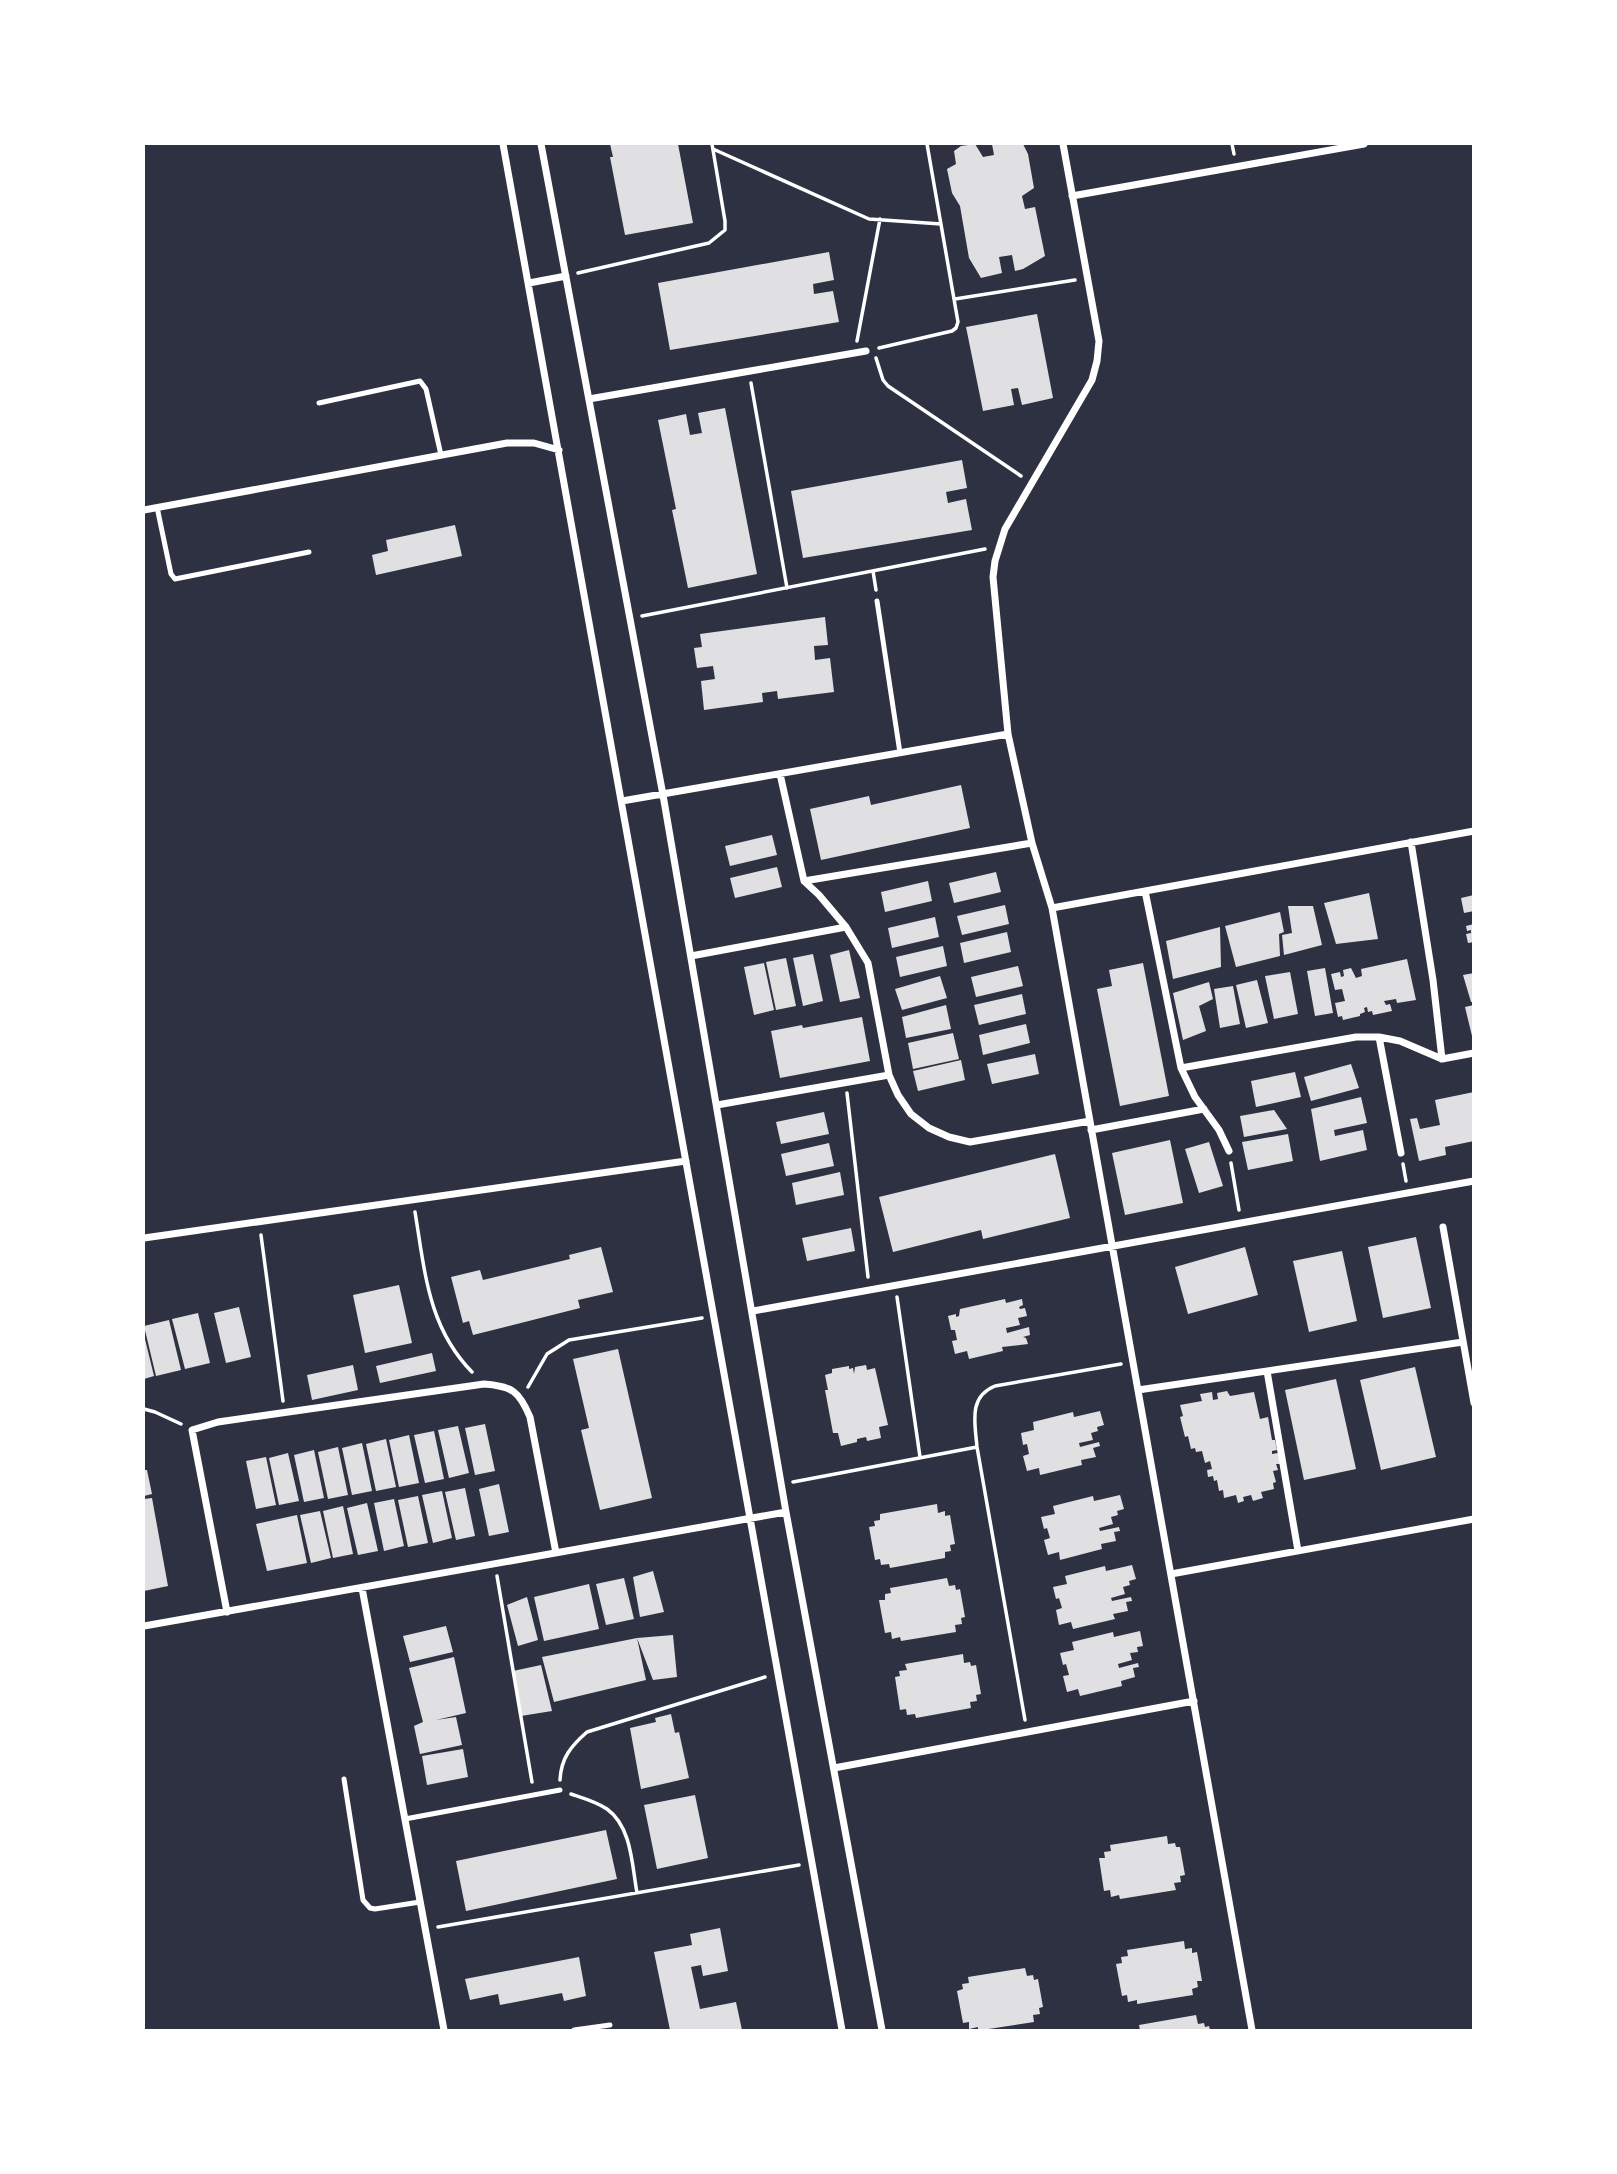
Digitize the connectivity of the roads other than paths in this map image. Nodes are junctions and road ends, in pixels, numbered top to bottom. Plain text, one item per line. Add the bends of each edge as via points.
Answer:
1 (503, 144) edge
2 (541, 144) edge
3 (1063, 144) edge
4 (1364, 144) edge
5 (1073, 196) junction
6 (566, 276) junction
7 (529, 283) junction
8 (866, 351) road end
9 (589, 399) junction
10 (319, 403) dead end
11 (559, 450) junction
12 (440, 455) junction
13 (157, 507) junction
14 (144, 510) edge
15 (309, 552) dead end
16 (877, 601) road end
17 (1008, 734) junction
18 (900, 753) junction
19 (780, 774) junction
20 (663, 795) junction
21 (622, 801) junction
22 (1474, 831) edge
23 (1410, 842) junction
24 (1032, 843) junction
25 (804, 881) junction
26 (1145, 891) junction
27 (1052, 908) junction
28 (846, 927) junction
29 (691, 956) junction
30 (1379, 1037) junction
31 (1474, 1053) edge
32 (1442, 1059) junction
33 (1181, 1068) junction
34 (889, 1075) junction
35 (717, 1105) junction
36 (1204, 1109) junction
37 (1090, 1121) junction
38 (1091, 1130) junction
39 (1229, 1151) road end
40 (1401, 1153) road end
41 (686, 1161) junction
42 (1474, 1181) edge
43 (1443, 1227) dead end
44 (144, 1238) edge
45 (1112, 1246) junction
46 (753, 1311) junction
47 (1463, 1342) junction
48 (1267, 1371) junction
49 (1138, 1390) junction
50 (1474, 1403) edge
51 (786, 1513) junction
52 (751, 1519) junction
53 (1474, 1519) edge
54 (1298, 1551) junction
55 (556, 1553) junction
56 (1171, 1574) junction
57 (362, 1588) junction
58 (227, 1612) junction
59 (144, 1626) edge
60 (1194, 1701) junction
61 (834, 1768) junction
62 (344, 1779) dead end
63 (560, 1790) road end
64 (405, 1819) junction
65 (420, 1902) junction
66 (610, 2025) dead end
67 (444, 2031) edge
68 (574, 2031) edge
69 (842, 2031) edge
70 (882, 2031) edge
71 (1252, 2031) edge

1 - 7 street
2 - 6 street
3 - 5 street
4 - 5 street
5 - 17 street via 1099,341 1097,361 1092,380 1005,529 995,561 993,591
6 - 7 street
6 - 9 street
7 - 11 street
8 - 9 street
9 - 20 street
10 - 12 lane via 420,381 426,389
11 - 12 street via 534,443 507,443
11 - 21 street
12 - 13 street
13 - 14 street
13 - 15 lane via 175,579
16 - 18 lane
17 - 18 street
17 - 24 street
18 - 19 street
19 - 20 street
19 - 25 street
20 - 21 street
20 - 29 street
21 - 41 street
22 - 23 street
23 - 26 street
23 - 32 street
24 - 25 street
24 - 27 street
25 - 28 street
26 - 27 street
26 - 33 street
27 - 37 street
28 - 29 street
28 - 34 street via 868,964
29 - 35 street
30 - 32 street
30 - 33 street via 1356,1037
30 - 40 street
31 - 32 street
33 - 36 street
34 - 35 street
34 - 37 street via 911,1114 948,1138 970,1142
35 - 46 street
36 - 38 street
36 - 39 street
37 - 38 street
38 - 45 street
41 - 44 street
41 - 52 street
42 - 45 street
43 - 47 street
45 - 46 street
45 - 49 street
46 - 51 street
47 - 48 street
47 - 50 street
48 - 49 street
48 - 54 street
49 - 56 street
51 - 52 street
51 - 61 street
52 - 55 street
52 - 69 street
53 - 54 street
54 - 56 street
55 - 57 street
55 - 58 street via 530,1418 522,1398 505,1385 484,1384 218,1422 192,1430
56 - 60 street
57 - 58 street
57 - 64 street
58 - 59 street
60 - 61 street
60 - 71 street
61 - 70 street
62 - 65 lane via 366,1905 375,1909
63 - 64 lane
64 - 65 street
65 - 67 street
66 - 68 lane

